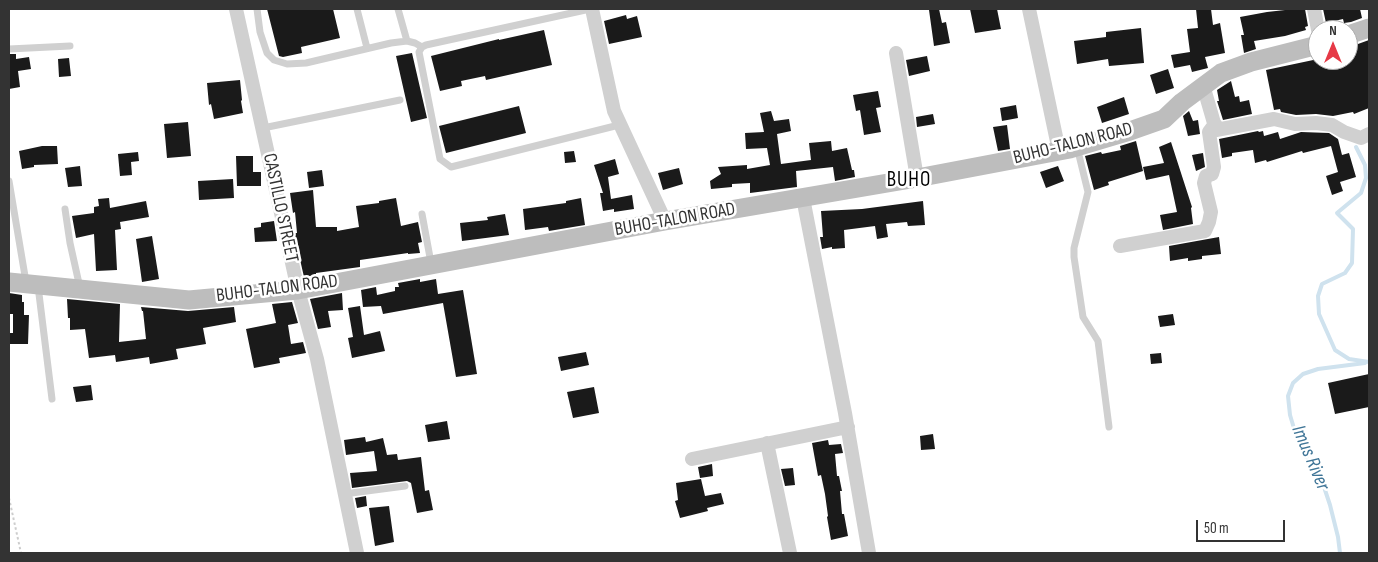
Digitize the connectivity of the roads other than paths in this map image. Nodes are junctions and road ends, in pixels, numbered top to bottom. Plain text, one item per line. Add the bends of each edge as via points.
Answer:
1 (236, 9) edge
2 (257, 9) edge
3 (357, 9) edge
4 (398, 9) edge
5 (591, 9) edge
6 (1029, 9) edge
7 (408, 41) junction
8 (70, 46) dead end
9 (422, 47) junction
10 (367, 48) junction
11 (1308, 48) edge
12 (9, 49) edge
13 (896, 53) dead end
14 (1202, 86) junction
15 (400, 100) dead end
16 (1214, 124) junction
17 (620, 125) junction
18 (263, 128) junction
19 (1369, 134) edge
20 (1068, 149) junction
21 (917, 178) junction
22 (9, 181) edge
23 (803, 198) junction
24 (65, 210) dead end
25 (422, 214) dead end
26 (665, 221) junction
27 (1120, 246) dead end
28 (432, 265) junction
29 (24, 283) edge
30 (80, 288) junction
31 (298, 290) junction
32 (52, 399) dead end
33 (848, 427) junction
34 (1109, 427) dead end
35 (767, 444) junction
36 (692, 459) dead end
37 (405, 486) dead end
38 (344, 494) junction
39 (357, 553) edge
40 (790, 553) edge
41 (869, 553) edge

1 - 18 street, CASTILLO STREET
2 - 10 lane via 264,45 274,60 287,64 306,63
3 - 10 lane
4 - 7 lane
5 - 9 lane
5 - 17 street
6 - 20 street
7 - 9 lane
7 - 10 lane
8 - 12 lane
9 - 17 lane via 419,52 440,159 451,167
11 - 14 street, BUHO-TALON ROAD via 1251,62 1221,73
13 - 21 street
14 - 16 street
14 - 20 street, BUHO-TALON ROAD via 1164,119
15 - 18 lane
16 - 19 street via 1216,130 1274,119 1296,124 1332,125 1361,138
16 - 27 street via 1209,132 1214,167 1204,183 1211,212 1205,231
17 - 26 street
18 - 31 street, CASTILLO STREET
20 - 21 street, BUHO-TALON ROAD
20 - 34 lane via 1088,192 1074,257 1083,317 1098,341
21 - 23 street, BUHO-TALON ROAD
22 - 29 lane
23 - 26 street, BUHO-TALON ROAD
23 - 33 street
24 - 30 lane
25 - 28 lane
26 - 28 street, BUHO-TALON ROAD
28 - 31 street, BUHO-TALON ROAD
29 - 30 street, BUHO-TALON ROAD
29 - 32 lane
30 - 31 street, BUHO-TALON ROAD via 189,300
31 - 38 street, CASTILLO STREET via 317,359
33 - 35 street
33 - 41 street
35 - 36 street
35 - 40 street
37 - 38 lane
38 - 39 street, CASTILLO STREET

